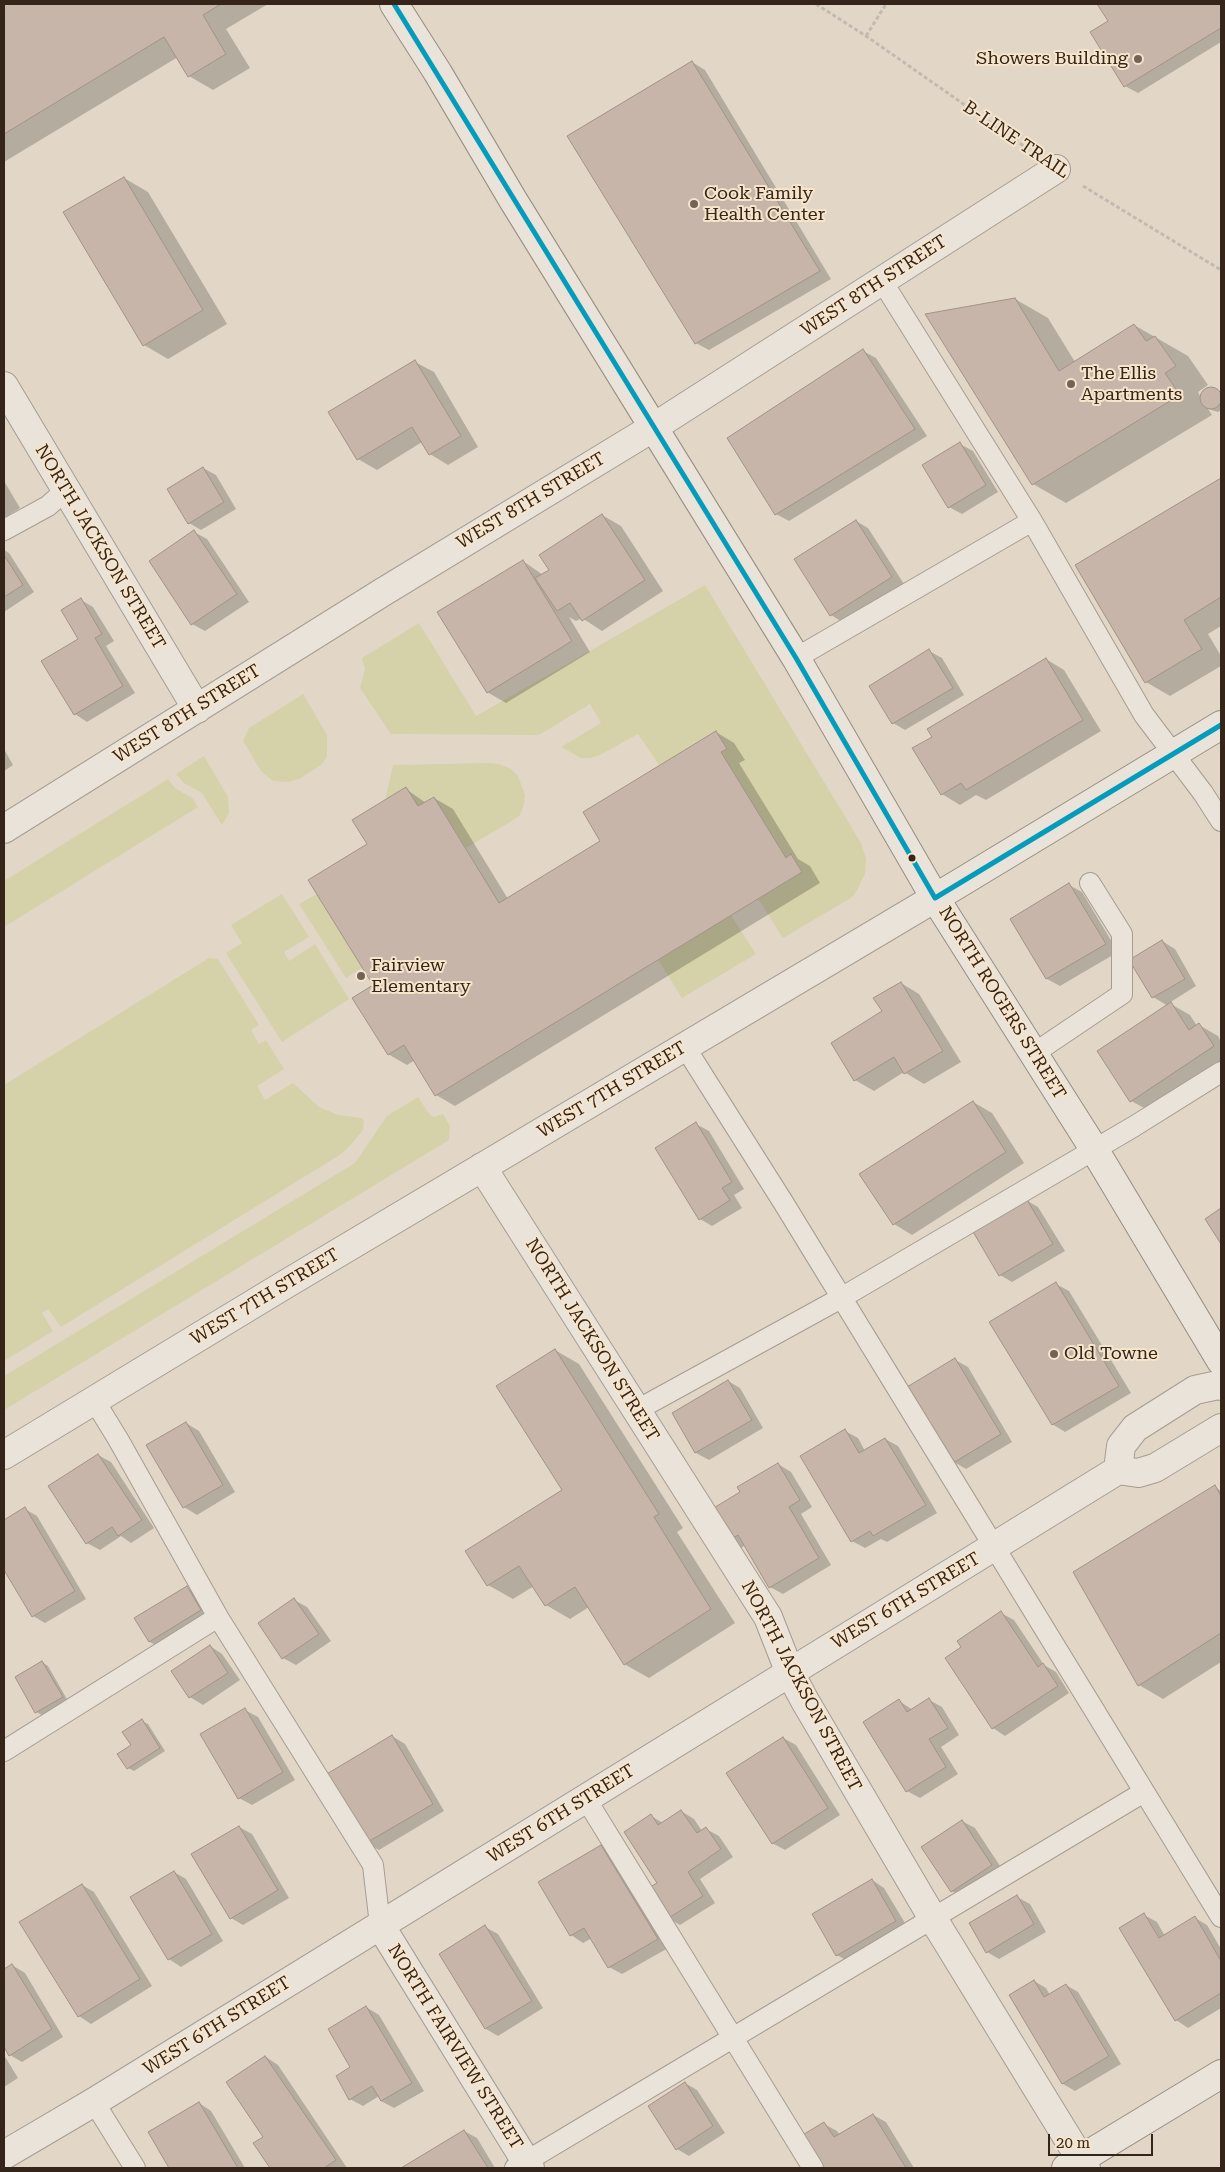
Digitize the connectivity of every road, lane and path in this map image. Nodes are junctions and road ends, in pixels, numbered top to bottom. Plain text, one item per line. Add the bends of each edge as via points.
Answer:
1 (394, 4) edge
2 (816, 4) edge
3 (886, 4) edge
4 (866, 36) junction
5 (1056, 169) junction
6 (1221, 270) edge
7 (882, 281) junction
8 (4, 386) edge
9 (654, 427) junction
10 (66, 490) junction
11 (1032, 521) junction
12 (4, 530) edge
13 (796, 658) junction
14 (197, 709) junction
15 (1221, 725) edge
16 (1173, 755) junction
17 (1221, 822) edge
18 (4, 829) edge
19 (1090, 883) dead end
20 (935, 898) junction
21 (685, 1046) junction
22 (1033, 1054) junction
23 (1221, 1072) edge
24 (1094, 1149) junction
25 (482, 1167) junction
26 (840, 1298) junction
27 (1221, 1361) edge
28 (1221, 1386) edge
29 (94, 1400) junction
30 (636, 1410) junction
31 (1221, 1428) edge
32 (4, 1455) edge
33 (1118, 1470) junction
34 (995, 1547) junction
35 (218, 1617) junction
36 (790, 1672) junction
37 (4, 1751) edge
38 (1144, 1792) junction
39 (586, 1799) junction
40 (932, 1917) junction
41 (1221, 1917) edge
42 (380, 1925) junction
43 (733, 2037) junction
44 (1221, 2074) edge
45 (94, 2102) junction
46 (4, 2155) edge
47 (1077, 2165) edge
48 (523, 2166) edge
49 (135, 2168) edge
50 (812, 2168) edge

1 - 9 street, NORTH ROGERS STREET
2 - 4 path, B-LINE TRAIL
3 - 4 path
4 - 5 path, B-LINE TRAIL
5 - 6 path, B-LINE TRAIL
5 - 7 street, WEST 8TH STREET
7 - 9 street, WEST 8TH STREET
7 - 11 lane
8 - 10 street, NORTH JACKSON STREET
9 - 13 street, NORTH ROGERS STREET
9 - 14 street, WEST 8TH STREET
10 - 12 lane via 48,506
10 - 14 street, NORTH JACKSON STREET
11 - 13 lane
11 - 16 lane via 1144,715
13 - 20 street, NORTH ROGERS STREET
14 - 18 street, WEST 8TH STREET
15 - 16 street, WEST 7TH STREET
16 - 17 lane
16 - 20 street, WEST 7TH STREET
19 - 22 lane via 1122,934 1122,994
20 - 21 street, WEST 7TH STREET
20 - 22 street, NORTH ROGERS STREET
21 - 25 street, WEST 7TH STREET
21 - 26 lane
22 - 24 street, NORTH ROGERS STREET
23 - 24 lane
24 - 26 lane
24 - 27 street, NORTH ROGERS STREET
25 - 29 street, WEST 7TH STREET
25 - 30 street, NORTH JACKSON STREET
26 - 30 lane
26 - 34 lane
28 - 33 street via 1196,1390 1135,1428 1121,1446
29 - 32 street, WEST 7TH STREET
29 - 35 lane
30 - 36 street, NORTH JACKSON STREET via 768,1617
31 - 33 street via 1155,1468 1138,1473
33 - 34 street, WEST 6TH STREET
34 - 36 street, WEST 6TH STREET
34 - 38 lane
35 - 37 lane
35 - 42 lane via 373,1865
36 - 39 street, WEST 6TH STREET
36 - 40 street, NORTH JACKSON STREET
38 - 40 lane
38 - 41 lane
39 - 42 street, WEST 6TH STREET
39 - 43 lane
40 - 43 lane
40 - 47 street, NORTH JACKSON STREET
42 - 45 street, WEST 6TH STREET
42 - 48 street, NORTH FAIRVIEW STREET
43 - 48 lane
43 - 50 lane
44 - 47 street
45 - 46 street, WEST 6TH STREET
45 - 49 lane

